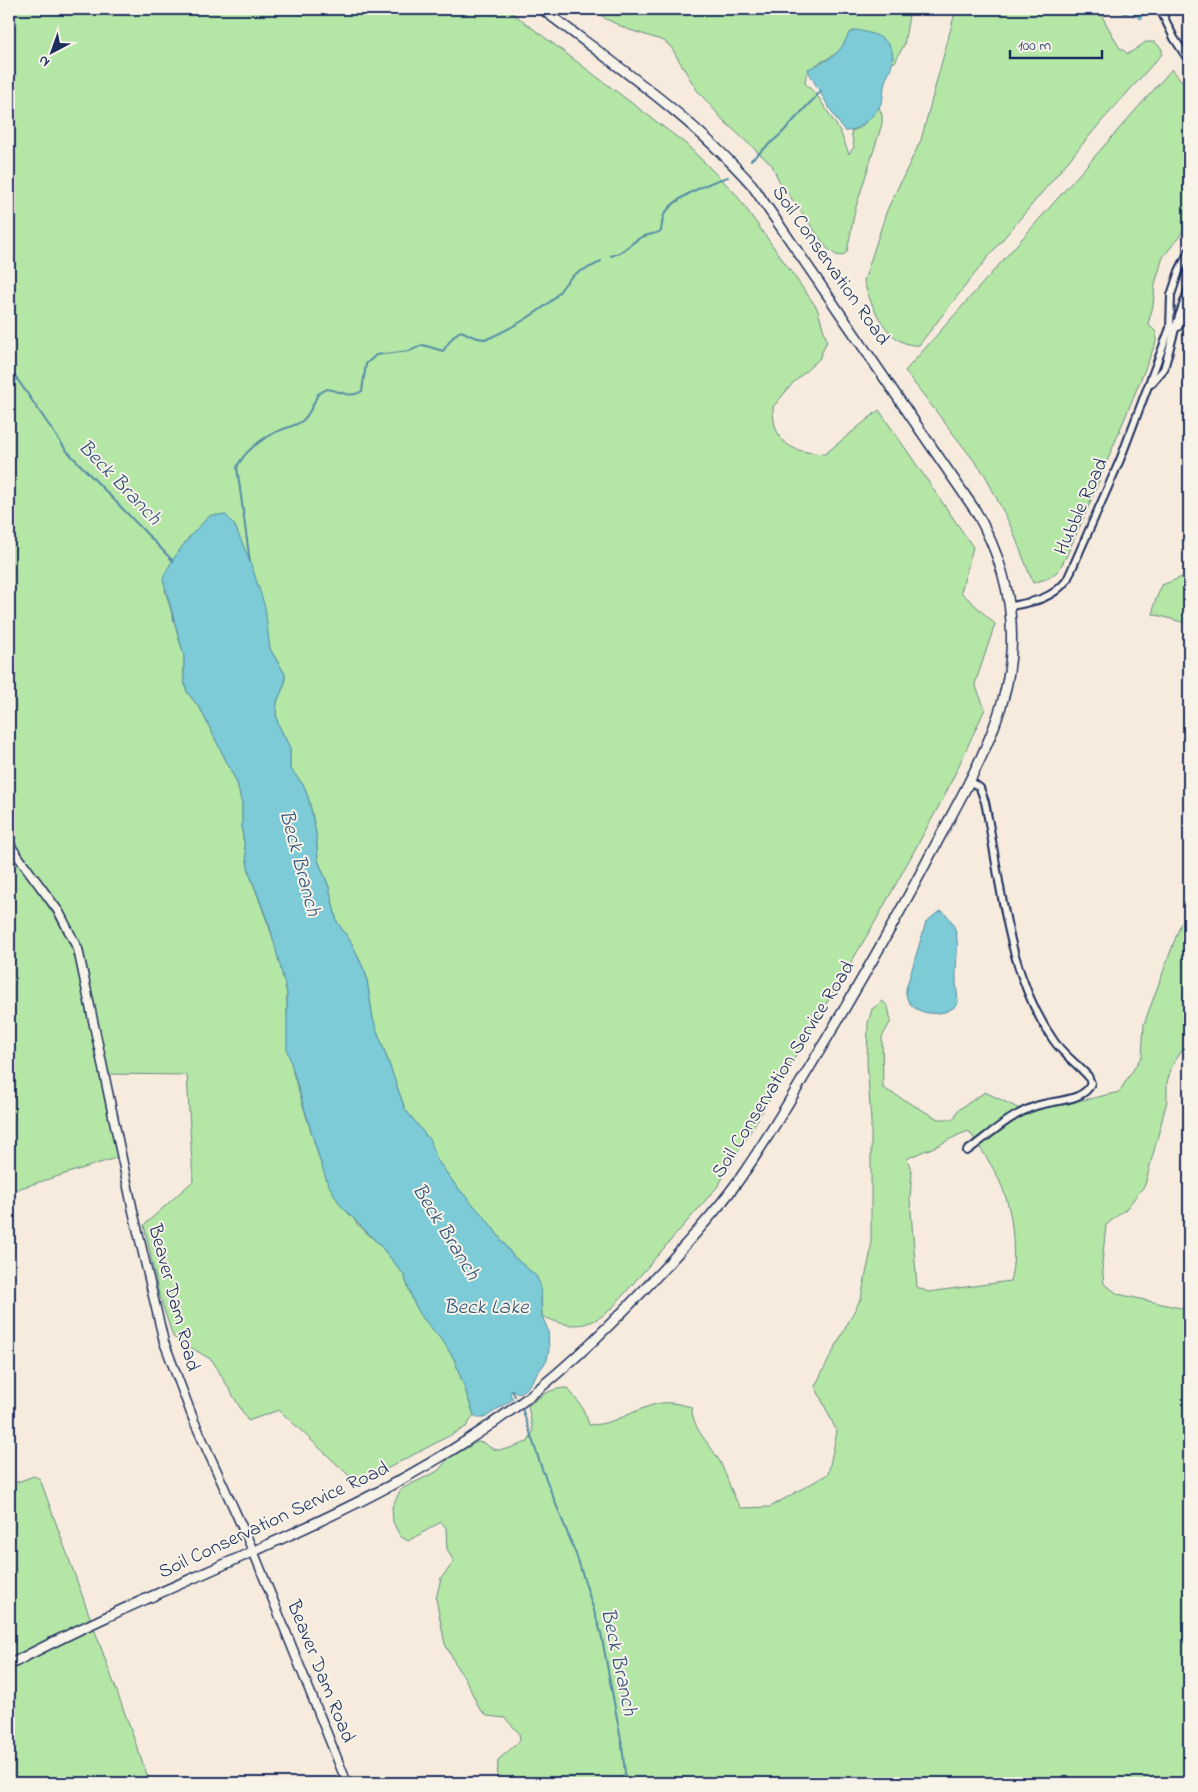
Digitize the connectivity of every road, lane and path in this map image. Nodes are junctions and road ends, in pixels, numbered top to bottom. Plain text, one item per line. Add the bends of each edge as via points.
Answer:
1 (542, 9) edge
2 (1160, 9) edge
3 (1189, 61) edge
4 (1189, 251) edge
5 (1189, 288) edge
6 (1189, 311) edge
7 (1174, 332) junction
8 (1148, 386) junction
9 (1011, 606) junction
10 (969, 780) junction
11 (9, 844) edge
12 (967, 1150) dead end
13 (254, 1553) junction
14 (9, 1665) edge
15 (347, 1783) edge

1 - 9 main road, Soil Conservation Road via 686,119 752,185 975,510 996,552
2 - 3 street
4 - 8 street, Hubble Road via 1171,295 1170,328
5 - 7 street, Hubble Road
6 - 7 street, Hubble Road
7 - 8 street, Hubble Road via 1164,369
8 - 9 street, Hubble Road via 1120,460 1067,580 1044,599
9 - 10 main road, Soil Conservation Service Road via 1011,656 1006,687 994,726
10 - 12 street via 980,788 985,802 1011,941 1030,997 1053,1040 1091,1083 1080,1096 1024,1111
10 - 13 main road, Soil Conservation Service Road via 885,939 764,1141 730,1192 650,1283 528,1398 452,1450 360,1502
11 - 13 street, Beaver Dam Road via 59,912 78,950 161,1333 194,1420
13 - 14 main road, Soil Conservation Service Road via 139,1602
13 - 15 street, Beaver Dam Road

